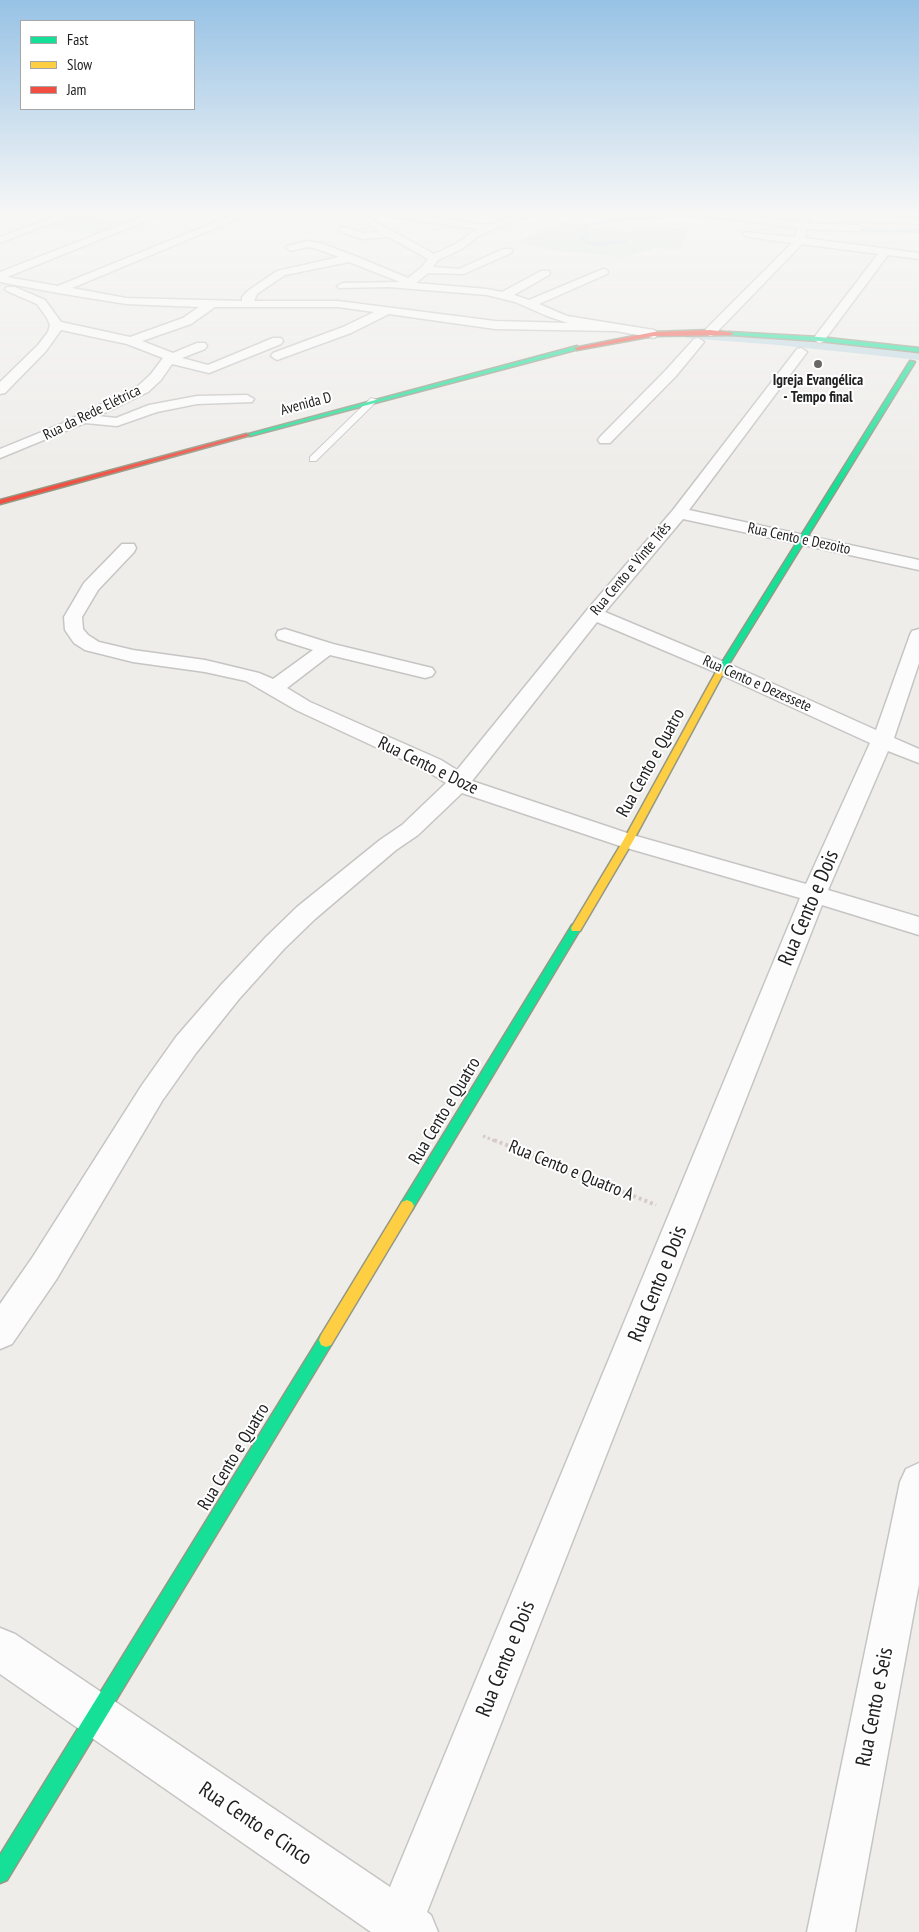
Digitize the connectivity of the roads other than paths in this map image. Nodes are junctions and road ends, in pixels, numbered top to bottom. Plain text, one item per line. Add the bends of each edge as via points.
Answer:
1 (42, 304) edge
2 (211, 304) edge
3 (333, 304) edge
4 (533, 304) edge
5 (737, 304) edge
6 (845, 304) edge
7 (388, 310) junction
8 (56, 325) junction
9 (327, 326) dead end
10 (347, 330) junction
11 (710, 332) junction
12 (618, 333) junction
13 (654, 334) joint
14 (819, 339) junction
15 (131, 341) junction
16 (277, 341) dead end
17 (698, 342) junction
18 (725, 344) dead end
19 (201, 346) dead end
20 (919, 350) edge
21 (802, 352) dead end
22 (277, 356) dead end
23 (171, 358) junction
24 (911, 362) edge
25 (0, 390) edge
26 (247, 399) dead end
27 (374, 400) junction
28 (84, 419) junction
29 (605, 440) dead end
30 (0, 454) edge
31 (313, 459) dead end
32 (0, 502) edge
33 (679, 513) junction
34 (801, 539) junction
35 (128, 548) dead end
36 (919, 565) edge
37 (594, 614) junction
38 (285, 635) dead end
39 (919, 635) edge
40 (326, 648) junction
41 (722, 668) junction
42 (425, 672) dead end
43 (274, 688) junction
44 (882, 741) junction
45 (919, 757) edge
46 (458, 784) junction
47 (628, 841) junction
48 (814, 894) junction
49 (919, 926) edge
50 (0, 1333) edge
51 (919, 1482) edge
52 (0, 1649) edge
53 (96, 1716) junction
54 (0, 1873) edge
55 (403, 1929) edge
56 (830, 1932) edge

1 - 8 street via 48,309
2 - 15 street via 187,321
3 - 7 street
4 - 12 street via 564,319
5 - 11 street
6 - 14 street
7 - 10 street
7 - 12 street via 495,325
8 - 15 street
8 - 25 street via 42,348
9 - 10 street
10 - 22 street
11 - 13 street
11 - 14 street
12 - 13 street
12 - 17 street, Avenida D
12 - 27 street, Avenida D
14 - 20 street
15 - 23 street
16 - 23 street via 209,369
17 - 18 street, Avenida D
17 - 29 street
19 - 23 street
21 - 33 street, Rua Cento e Vinte Três
23 - 28 street, Rua da Rede Elétrica via 143,389
24 - 34 street, Rua Cento e Quatro
26 - 28 street via 181,402 117,422
27 - 31 lane
27 - 32 street, Avenida D
28 - 30 street, Rua da Rede Elétrica
33 - 34 street, Rua Cento e Dezoito
33 - 37 street, Rua Cento e Vinte Três
34 - 36 street, Rua Cento e Dezoito
34 - 41 street, Rua Cento e Quatro
35 - 43 street, Rua Cento e Doze via 103,571 78,605 73,617 74,630 81,639 92,646 133,656 205,666 252,677
37 - 41 street, Rua Cento e Dezessete
37 - 46 street, Rua Cento e Vinte Três
38 - 40 street
39 - 44 street, Rua Cento e Dois
40 - 42 street
40 - 43 street
41 - 44 street, Rua Cento e Dezessete
41 - 47 street, Rua Cento e Quatro
43 - 46 street, Rua Cento e Doze via 303,706 433,765
44 - 45 street, Rua Cento e Dezessete
44 - 48 street, Rua Cento e Dois
46 - 47 street, Rua Cento e Doze
46 - 50 street, Rua Cento e Vinte Três via 410,830 306,912 230,992 152,1093 44,1270
47 - 48 street, Rua Cento e Doze
47 - 53 street, Rua Cento e Quatro
48 - 49 street, Rua Cento e Doze
48 - 55 street, Rua Cento e Dois
51 - 56 street, Rua Cento e Seis
52 - 53 street, Rua Cento e Cinco
53 - 54 street, Rua Cento e Quatro
53 - 55 street, Rua Cento e Cinco

